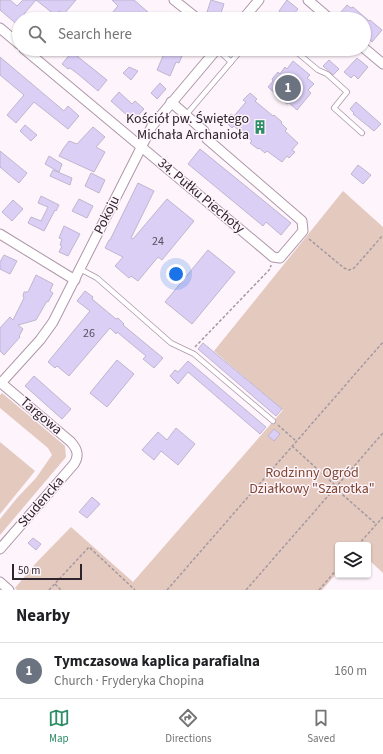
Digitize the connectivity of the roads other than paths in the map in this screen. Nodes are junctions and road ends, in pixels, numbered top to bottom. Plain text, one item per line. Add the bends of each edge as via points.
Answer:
1 (174, 0) edge
2 (259, 0) edge
3 (308, 0) edge
4 (250, 11) edge
5 (189, 12) edge
6 (322, 12) edge
7 (0, 28) edge
8 (12, 38) edge
9 (371, 54) edge
10 (32, 56) edge
11 (211, 56) edge
12 (225, 56) edge
13 (236, 56) edge
14 (301, 56) edge
15 (231, 62) junction
16 (383, 64) edge
17 (171, 102) junction
18 (186, 116) junction
19 (362, 133) dead end
20 (141, 147) junction
21 (0, 234) edge
22 (80, 269) junction
23 (75, 280) junction
24 (1, 383) edge
25 (273, 421) road end
26 (78, 453) joint
27 (0, 549) edge
28 (0, 582) edge
29 (9, 590) edge

1 - 5 street
2 - 4 street
3 - 6 street
7 - 8 street
9 - 16 street
10 - 20 street, 34. Pułku Piechoty
11 - 17 street, Pokoju
12 - 15 lane
13 - 15 lane
14 - 19 lane via 347,92 334,108
15 - 18 lane
17 - 18 street
17 - 20 street, Pokoju via 152,126
18 - 20 street, 34. Pułku Piechoty via 204,131 207,139 302,221 303,231 280,258 270,254
20 - 22 street, Pokoju
21 - 23 street
22 - 23 street, Pokoju
22 - 25 lane via 97,278 171,343 194,354
23 - 24 street, Pokoju via 54,322
24 - 26 street, Targowa via 71,442
26 - 27 street, Studencka via 74,464
28 - 29 street

